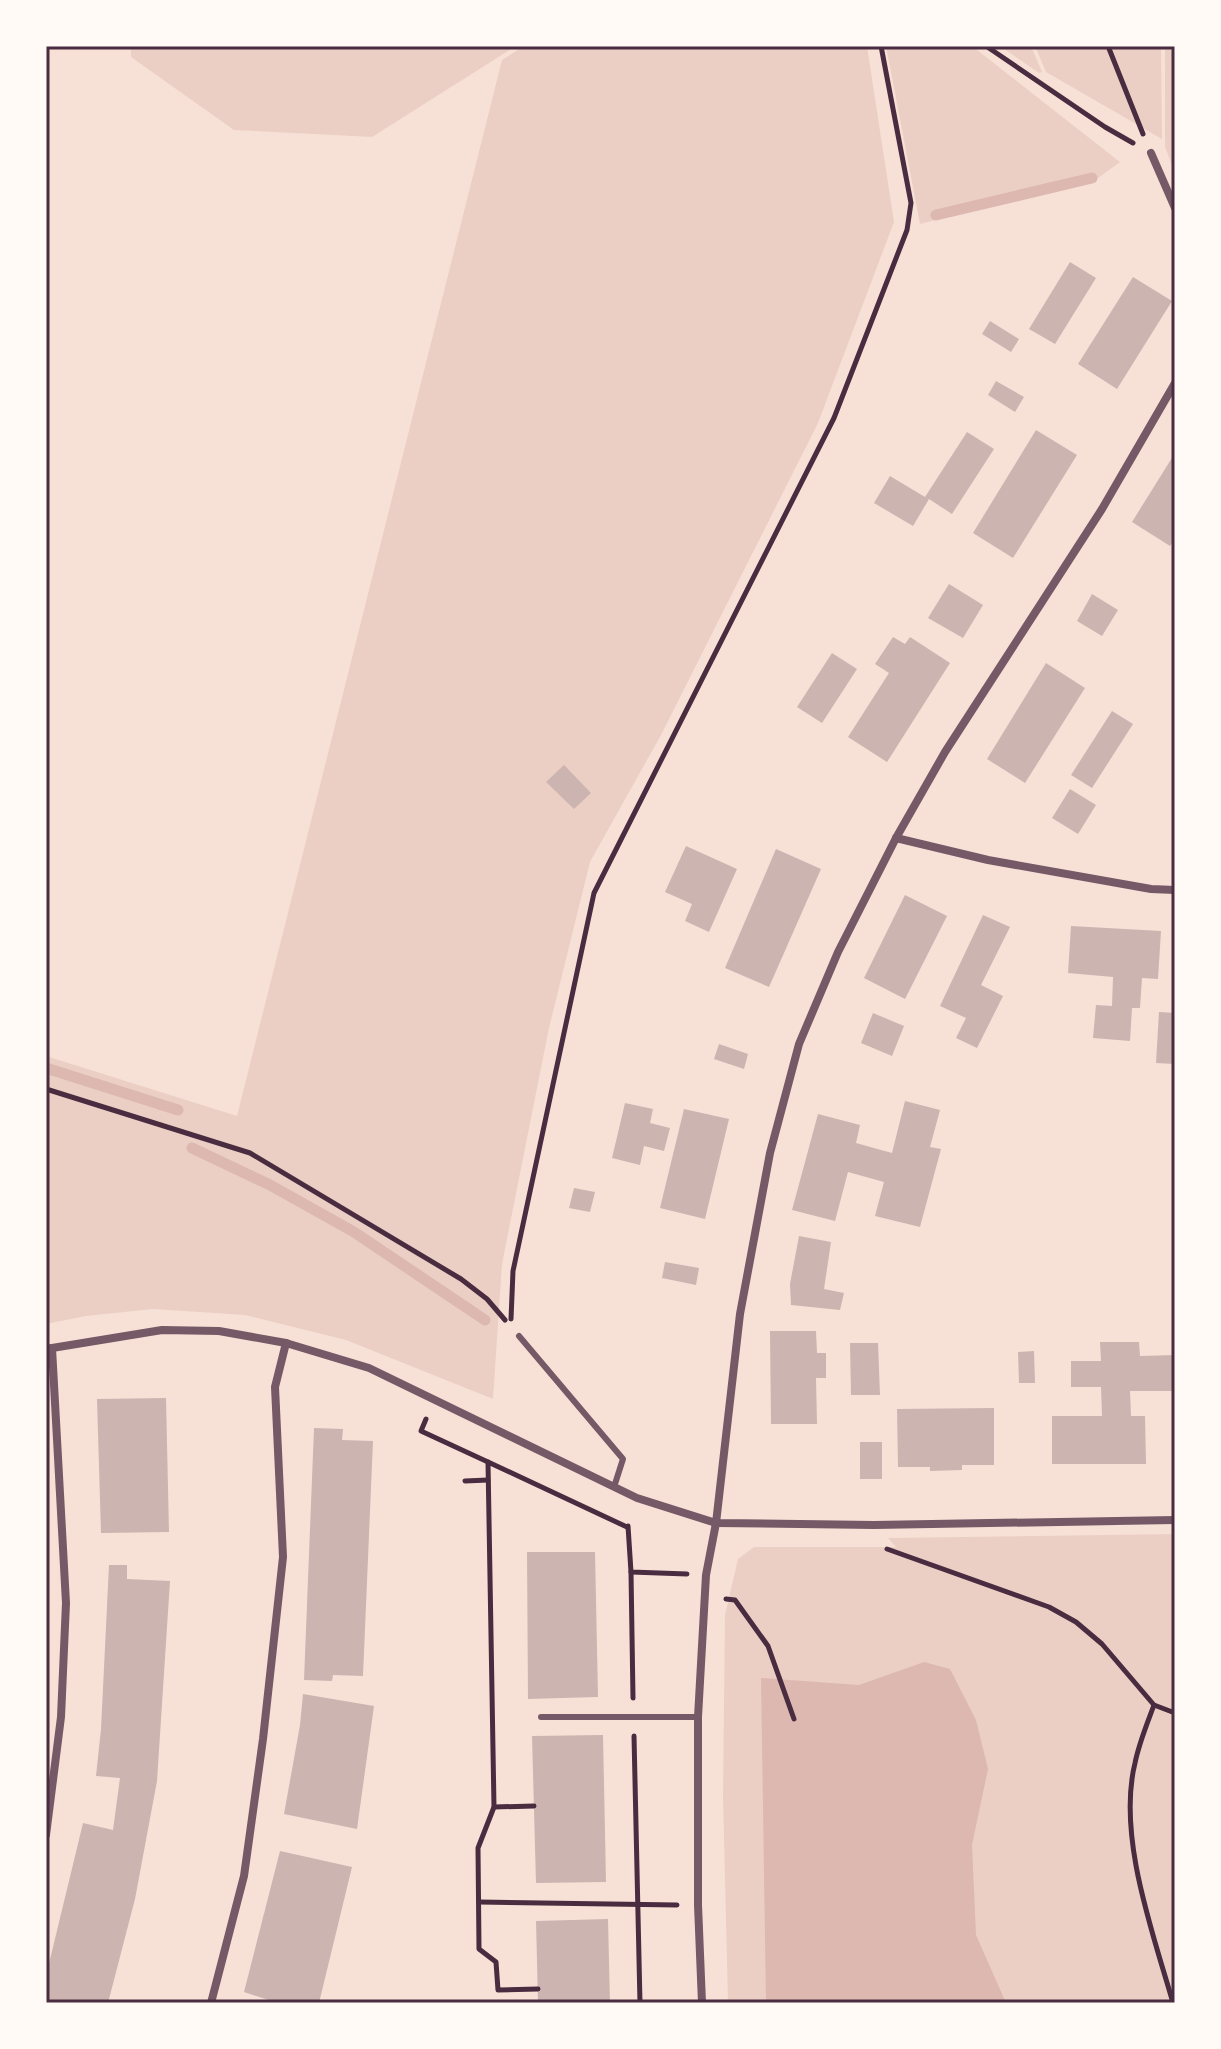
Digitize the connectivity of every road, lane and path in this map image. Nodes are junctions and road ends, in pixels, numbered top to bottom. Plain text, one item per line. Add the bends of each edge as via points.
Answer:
1 (881, 46) edge
2 (986, 46) edge
3 (1108, 46) edge
4 (1151, 153) junction
5 (1175, 208) edge
6 (1175, 383) edge
7 (896, 838) junction
8 (1175, 890) edge
9 (46, 1089) edge
10 (519, 1336) dead end
11 (286, 1343) junction
12 (49, 1348) edge
13 (435, 1399) junction
14 (488, 1462) junction
15 (488, 1480) junction
16 (465, 1481) dead end
17 (614, 1487) junction
18 (637, 1498) junction
19 (1175, 1520) edge
20 (716, 1523) junction
21 (874, 1525) junction
22 (627, 1527) junction
23 (631, 1572) junction
24 (706, 1575) junction
25 (705, 1596) junction
26 (1154, 1705) junction
27 (1175, 1713) edge
28 (541, 1717) dead end
29 (633, 1717) junction
30 (698, 1717) junction
31 (794, 1719) dead end
32 (534, 1806) dead end
33 (494, 1807) junction
34 (46, 1835) edge
35 (479, 1902) junction
36 (638, 1905) junction
37 (698, 1905) junction
38 (538, 1989) dead end
39 (211, 2003) edge
40 (640, 2003) edge
41 (702, 2003) edge
42 (1173, 2003) edge

1 - 9 path via 911,203 907,230 834,418 594,893 513,1271 511,1327 461,1279 250,1153
2 - 4 path
3 - 4 path
4 - 5 street
6 - 7 street
7 - 8 street via 988,860
7 - 20 street via 799,1044 770,1153 740,1314
10 - 17 lane via 623,1459
11 - 12 street via 219,1331 162,1330
11 - 13 street via 369,1368
11 - 39 street via 275,1387 283,1557 263,1739 244,1876
12 - 34 street via 66,1603 61,1717
13 - 14 path via 421,1431
13 - 17 street
14 - 15 path
14 - 22 path
15 - 16 path
15 - 33 path
17 - 18 street
18 - 20 street
18 - 22 path
19 - 21 street
20 - 21 street
20 - 24 street
21 - 26 path via 875,1539 883,1548 1049,1607 1076,1622
22 - 23 path
23 - 24 path
23 - 29 path
24 - 25 street
25 - 30 street
25 - 31 path via 735,1600 756,1628 768,1646
26 - 27 path
26 - 42 path via 1134,1765 1131,1814 1140,1888
28 - 29 lane
29 - 30 lane
29 - 36 path
30 - 37 street
32 - 33 path
33 - 35 path via 478,1848
35 - 36 path
35 - 38 path via 479,1949 496,1962 498,1990
36 - 37 path
36 - 40 path
37 - 41 street

